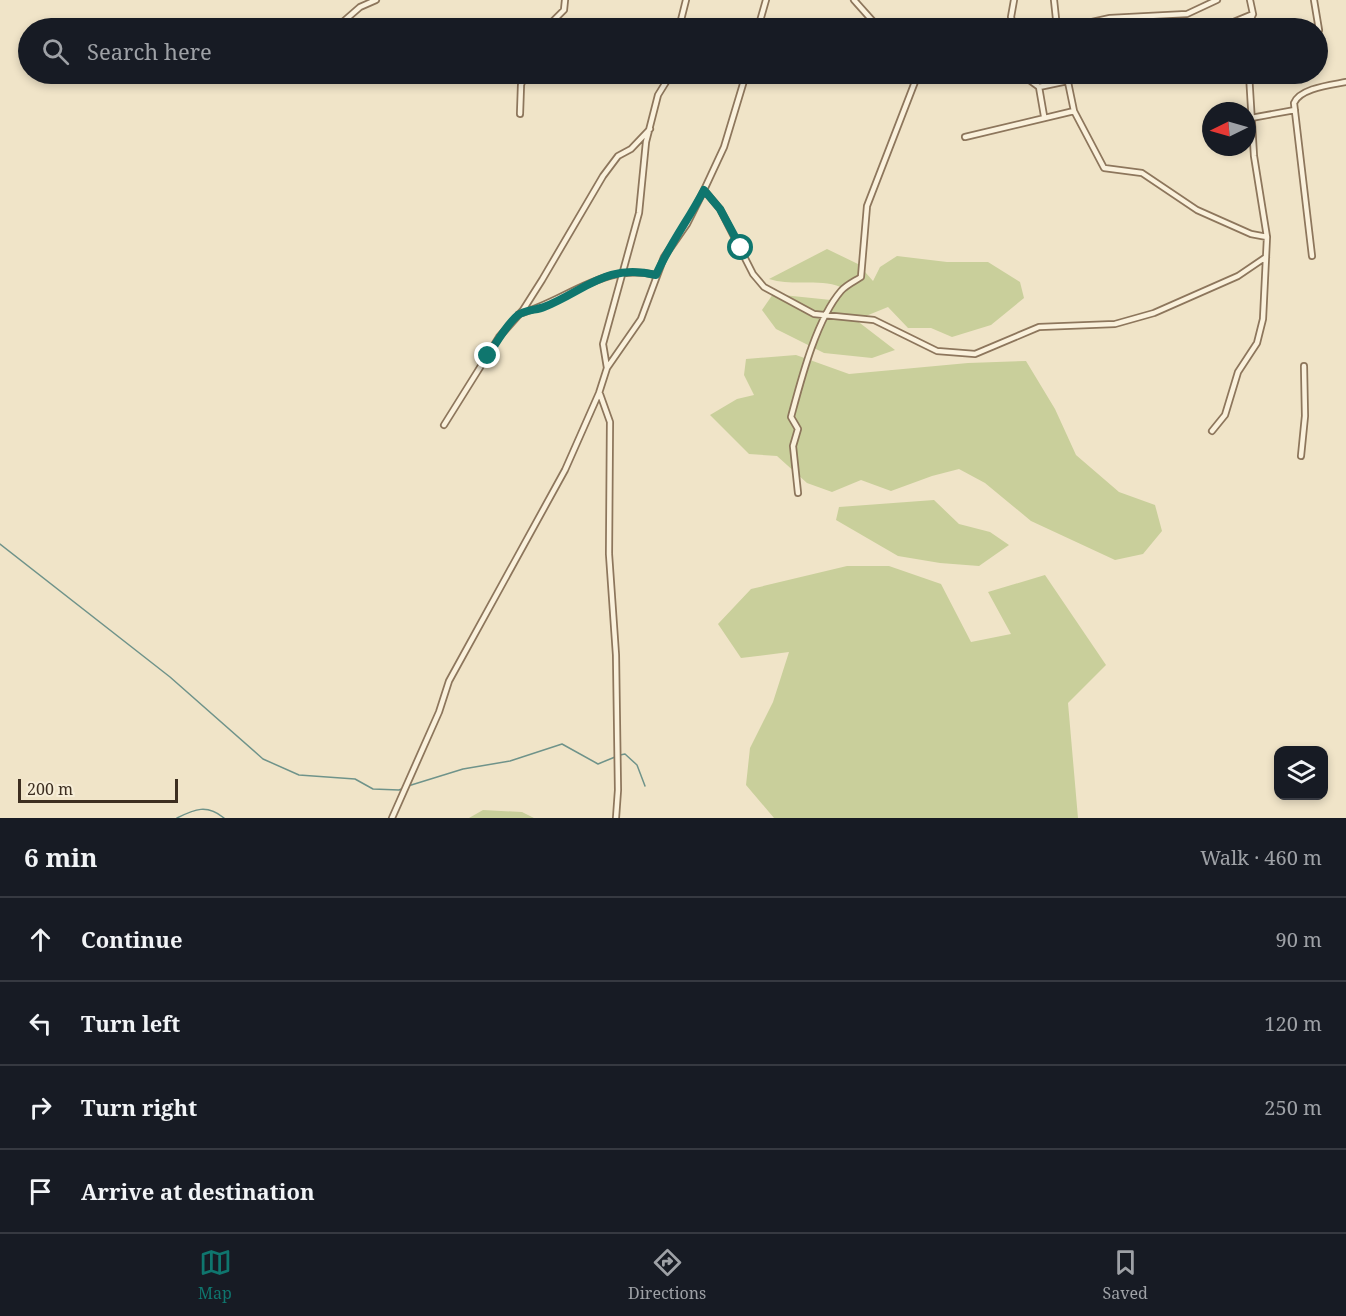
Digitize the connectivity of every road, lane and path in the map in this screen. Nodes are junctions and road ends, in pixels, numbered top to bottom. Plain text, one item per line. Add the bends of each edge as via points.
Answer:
1 (376, 0) edge
2 (566, 0) edge
3 (686, 0) edge
4 (766, 0) edge
5 (854, 0) edge
6 (1014, 0) edge
7 (1054, 0) edge
8 (1217, 0) edge
9 (1250, 0) edge
10 (1314, 0) edge
11 (1253, 14) junction
12 (347, 18) edge
13 (556, 18) edge
14 (682, 18) edge
15 (761, 18) edge
16 (870, 18) edge
17 (1011, 18) edge
18 (1056, 18) edge
19 (1110, 18) edge
20 (1243, 18) edge
21 (1251, 18) edge
22 (1317, 18) edge
23 (1346, 82) edge
24 (521, 84) edge
25 (665, 84) edge
26 (743, 84) edge
27 (914, 84) edge
28 (1035, 84) edge
29 (1056, 84) edge
30 (1068, 84) edge
31 (1249, 84) edge
32 (1039, 87) junction
33 (1250, 102) edge
34 (1295, 110) junction
35 (1074, 111) junction
36 (520, 114) dead end
37 (1044, 116) junction
38 (1256, 117) edge
39 (650, 129) junction
40 (965, 137) dead end
41 (1254, 156) edge
42 (704, 190) junction
43 (1267, 237) junction
44 (1312, 256) dead end
45 (1266, 257) junction
46 (623, 273) junction
47 (656, 275) junction
48 (519, 314) junction
49 (825, 317) junction
50 (1304, 366) dead end
51 (607, 368) junction
52 (600, 393) junction
53 (444, 425) dead end
54 (1212, 431) dead end
55 (1301, 456) dead end
56 (798, 493) dead end
57 (392, 818) edge
58 (616, 818) edge

1 - 12 street
2 - 13 street via 564,10
3 - 14 street
4 - 15 street
5 - 16 street
6 - 17 street
7 - 18 street
8 - 19 street via 1187,14
9 - 11 street
10 - 22 street
11 - 20 street
11 - 21 street
23 - 34 street via 1299,96 1294,100
24 - 36 street
25 - 39 street via 658,95
26 - 42 street via 724,147
27 - 49 street via 867,206 861,277 842,290
28 - 32 street
29 - 32 street
30 - 35 street
31 - 33 street
32 - 37 street
34 - 38 street
34 - 44 street
35 - 37 street
35 - 43 street via 1104,168 1142,173 1197,210
37 - 40 street
39 - 46 street via 639,213
39 - 48 street via 631,149 618,156 603,176
41 - 43 street
42 - 47 street
42 - 49 street via 720,209 764,288
43 - 45 street
45 - 49 street via 1238,276 1154,313 1115,324 1039,327 975,354 938,351 874,320
45 - 54 street via 1263,319 1257,343 1238,372 1225,415
46 - 47 street
46 - 48 street via 590,281 544,307
46 - 51 street via 603,344
47 - 51 street via 641,319
48 - 53 street
49 - 56 street via 803,372 791,417 798,429 793,446
50 - 55 street
51 - 52 street
52 - 57 street via 565,470 449,681
52 - 58 street via 610,422

